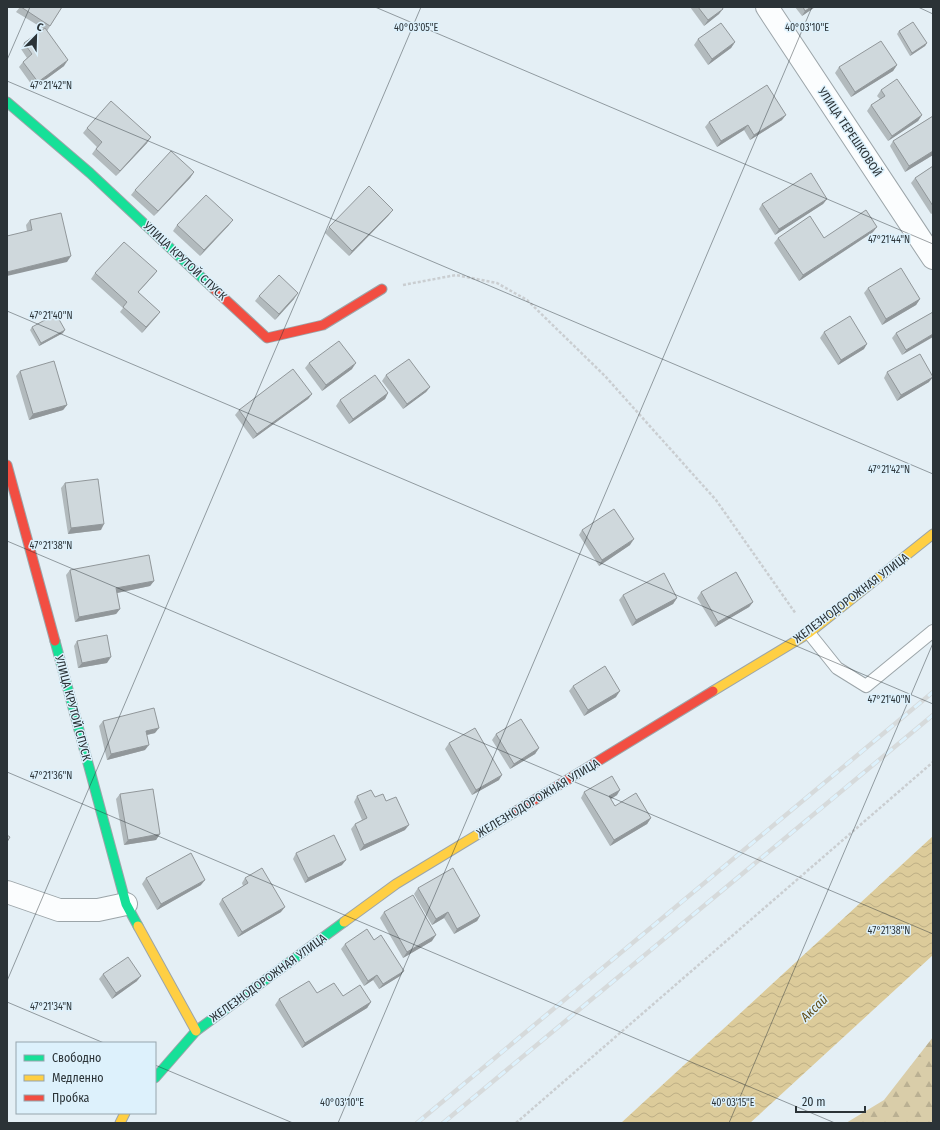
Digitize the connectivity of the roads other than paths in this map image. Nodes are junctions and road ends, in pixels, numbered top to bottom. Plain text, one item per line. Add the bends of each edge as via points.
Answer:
1 (767, 7) edge
2 (7, 102) edge
3 (933, 258) edge
4 (382, 290) road end
5 (7, 465) edge
6 (933, 534) edge
7 (933, 632) edge
8 (809, 633) junction
9 (7, 892) edge
10 (126, 904) junction
11 (196, 1031) junction
12 (156, 1077) edge
13 (124, 1114) edge
14 (120, 1123) edge

1 - 3 street, УЛИЦА ТЕРЕШКОВОЙ
2 - 4 street, УЛИЦА КРУТОЙ СПУСК via 90,173 268,338 323,325
5 - 10 street, УЛИЦА КРУТОЙ СПУСК
6 - 8 street, ЖЕЛЕЗНОДОРОЖНАЯ УЛИЦА
7 - 8 lane via 866,686 837,668
8 - 11 street, ЖЕЛЕЗНОДОРОЖНАЯ УЛИЦА via 396,884
9 - 10 street via 59,910 98,910
10 - 11 street, УЛИЦА КРУТОЙ СПУСК
11 - 12 street, ЖЕЛЕЗНОДОРОЖНАЯ УЛИЦА
13 - 14 street

